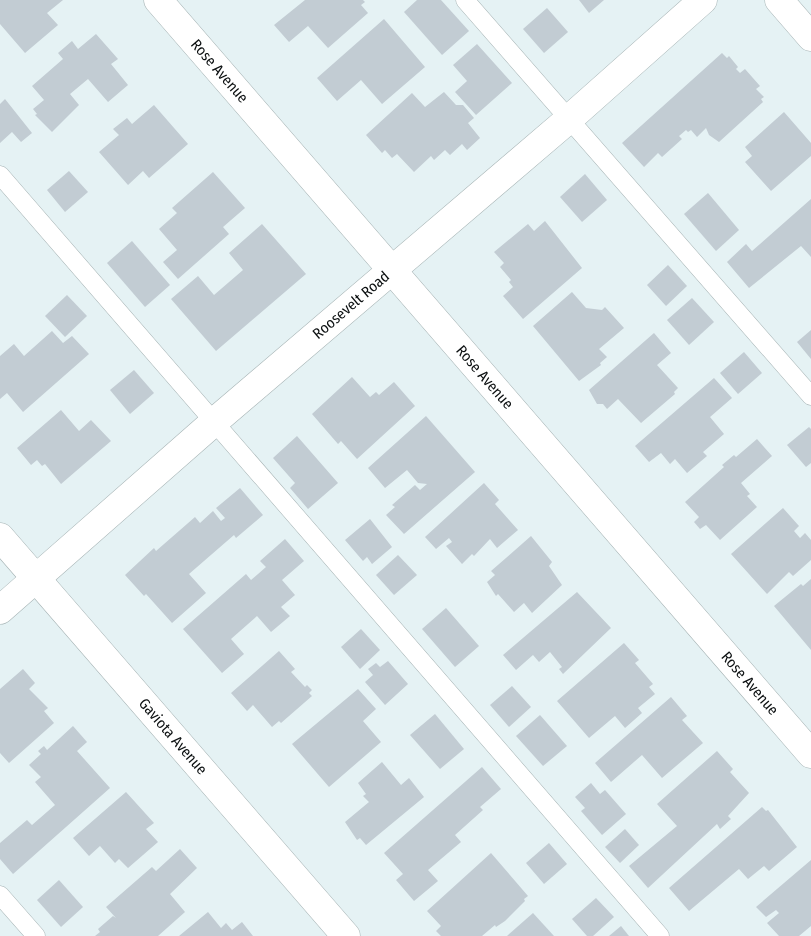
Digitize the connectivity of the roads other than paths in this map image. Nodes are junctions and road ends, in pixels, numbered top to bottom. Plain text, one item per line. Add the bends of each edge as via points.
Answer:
1 (158, 0) edge
2 (465, 0) edge
3 (703, 0) edge
4 (779, 0) edge
5 (811, 37) edge
6 (569, 119) junction
7 (0, 175) edge
8 (391, 270) junction
9 (811, 396) edge
10 (214, 422) junction
11 (0, 538) edge
12 (36, 580) junction
13 (0, 610) edge
14 (811, 754) edge
15 (0, 895) edge
16 (36, 936) edge
17 (346, 936) edge
18 (660, 936) edge

1 - 8 street, Rose Avenue
2 - 6 lane
3 - 6 street, Roosevelt Road
4 - 5 street
6 - 8 street, Roosevelt Road
6 - 9 lane
7 - 10 lane
8 - 10 street, Roosevelt Road
8 - 14 street, Rose Avenue
10 - 12 street, Roosevelt Road
10 - 18 lane
11 - 12 street, Gaviota Avenue
12 - 13 street, Roosevelt Road
12 - 17 street, Gaviota Avenue
15 - 16 lane

